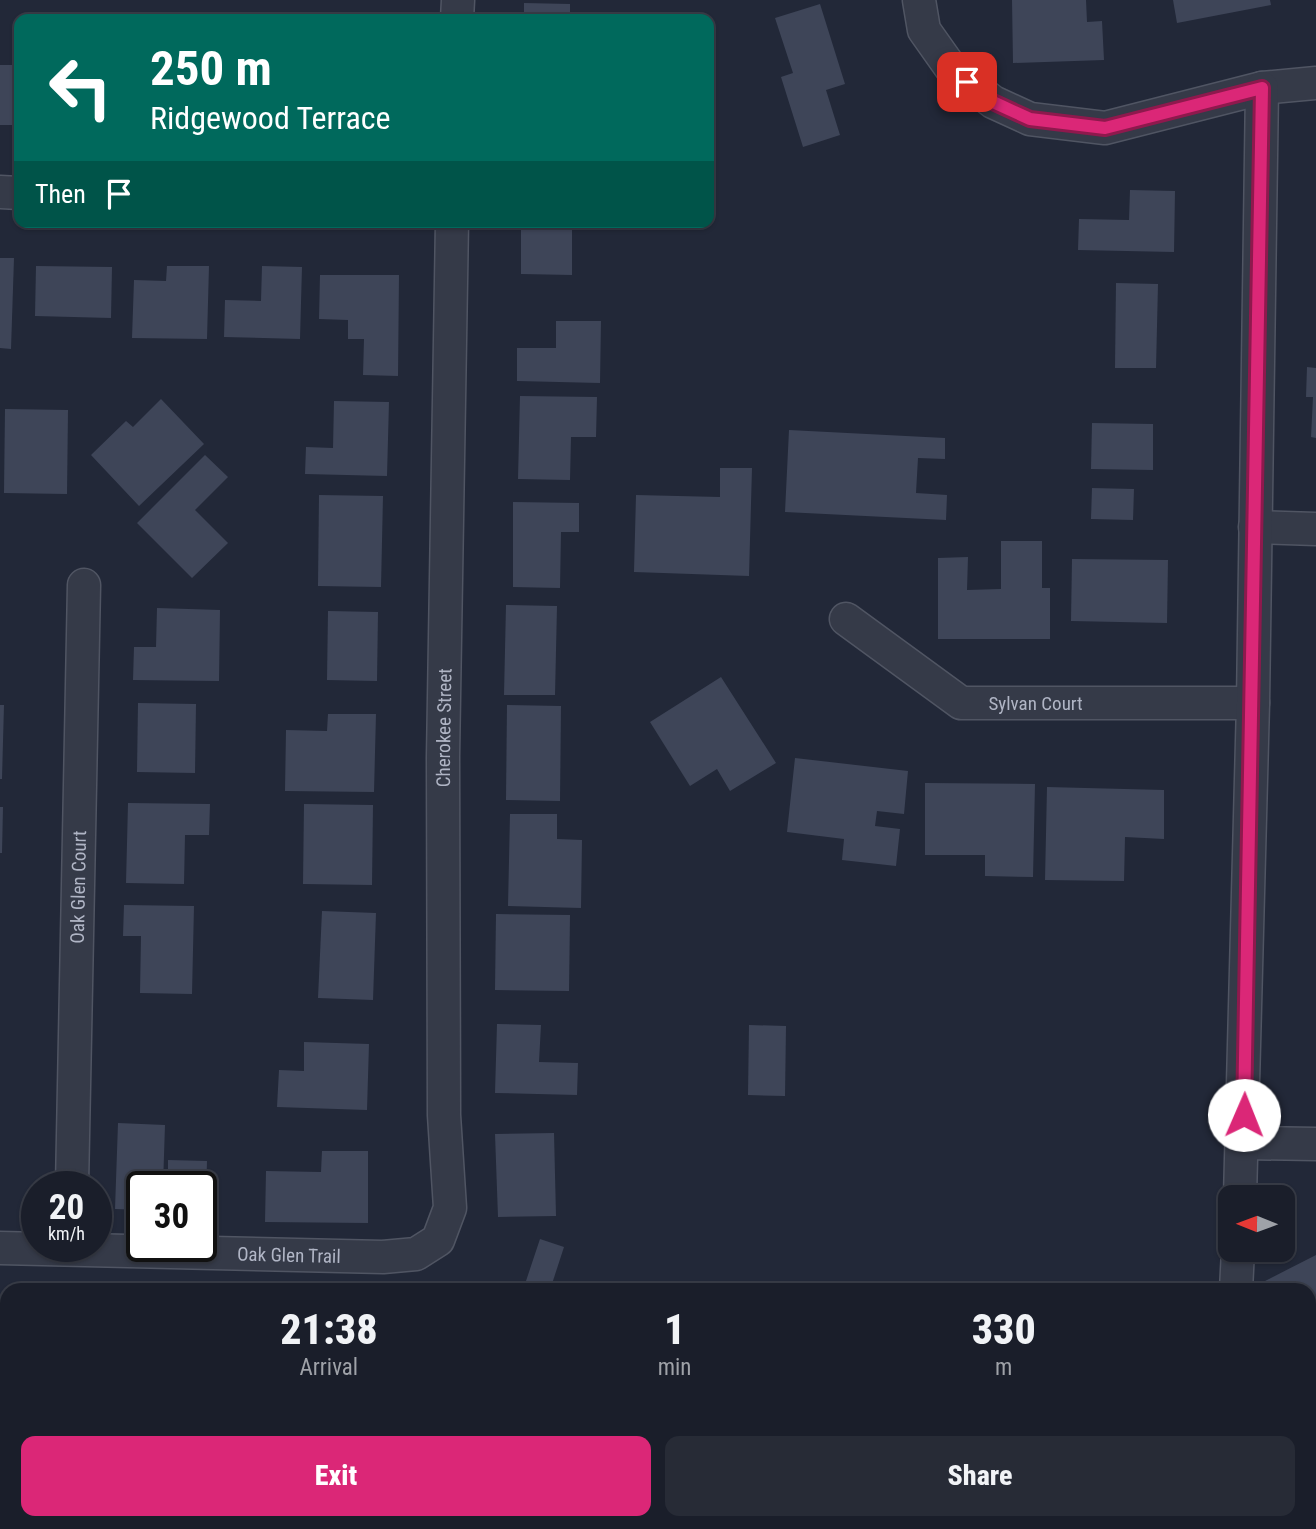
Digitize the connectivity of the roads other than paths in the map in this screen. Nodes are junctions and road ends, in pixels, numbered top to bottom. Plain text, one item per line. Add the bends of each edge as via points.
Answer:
1 (919, 0) edge
2 (1316, 83) edge
3 (1262, 88) junction
4 (452, 228) edge
5 (1255, 527) junction
6 (1316, 529) edge
7 (84, 585) dead end
8 (846, 619) dead end
9 (1253, 703) junction
10 (1243, 1143) junction
11 (1316, 1144) edge
12 (72, 1171) edge
13 (1241, 1185) edge
14 (443, 1232) joint
15 (0, 1248) edge
16 (21, 1248) edge
17 (112, 1249) edge
18 (1237, 1262) edge
19 (1236, 1283) edge

1 - 3 street via 924,30 953,71 993,102 1030,119 1105,128
2 - 3 street
3 - 5 street
4 - 14 street, Cherokee Street via 443,757 444,1115 450,1208
5 - 6 street
5 - 9 street
7 - 12 street, Oak Glen Court
8 - 9 street, Sylvan Court via 961,703
9 - 10 street
10 - 11 street
10 - 13 street
14 - 17 street, Oak Glen Trail via 416,1254 383,1257
15 - 16 street, Oak Glen Trail
18 - 19 street

